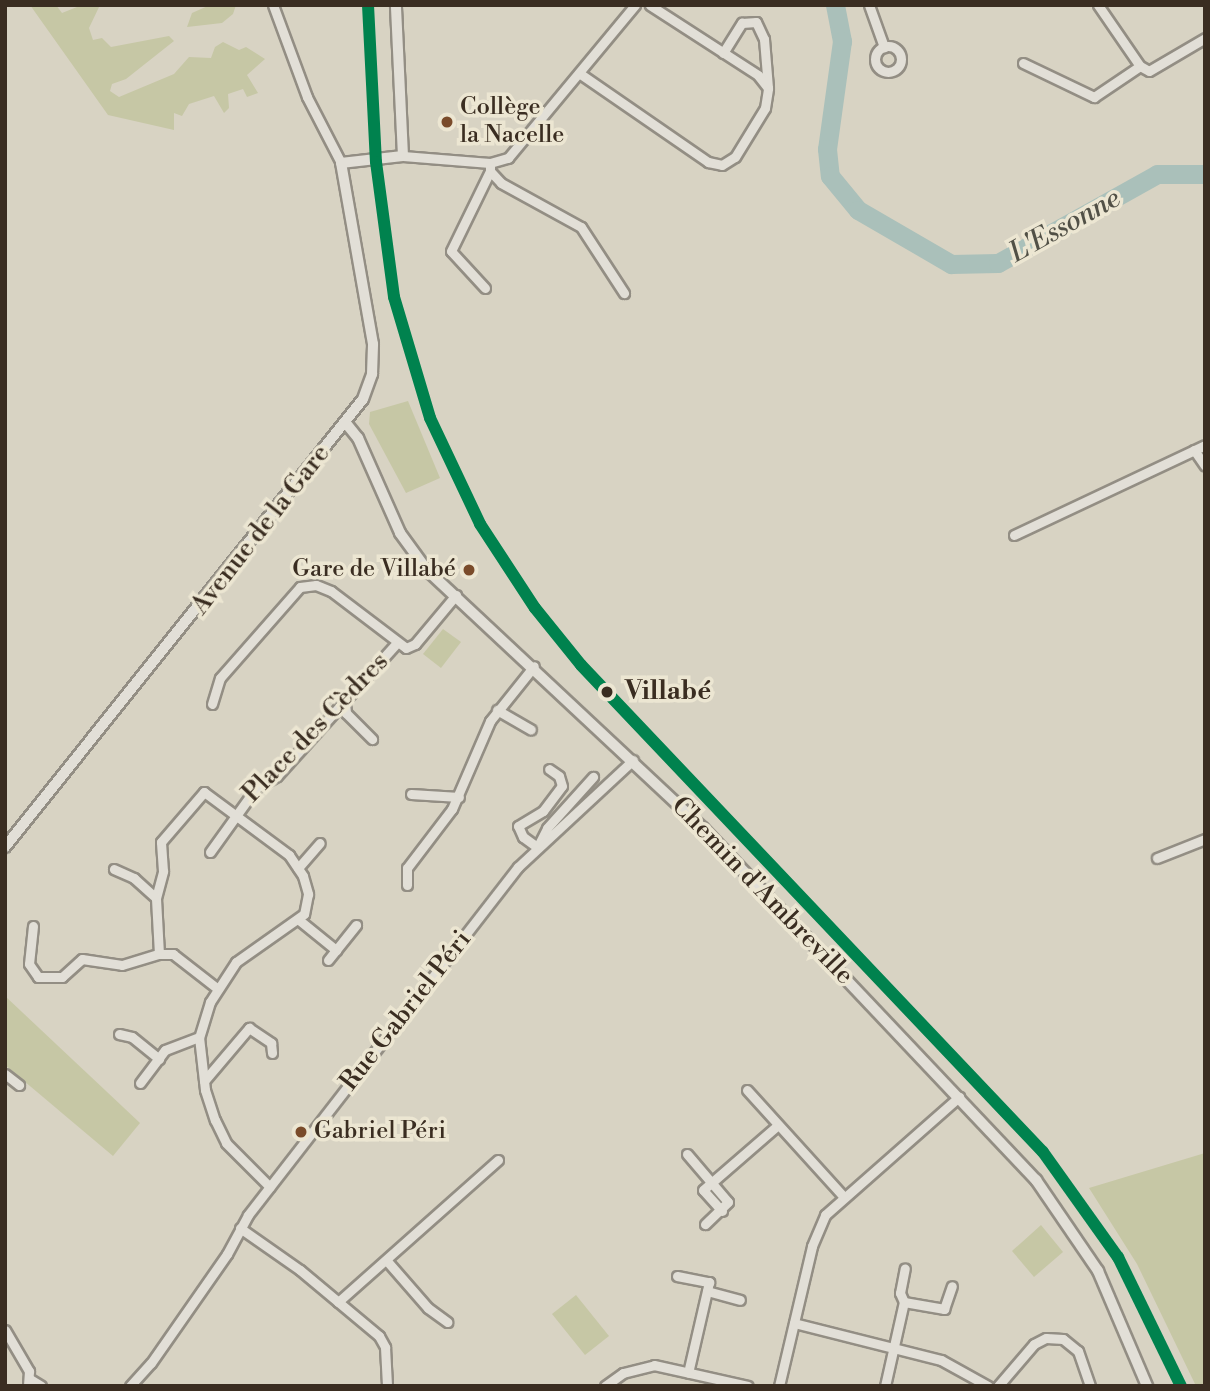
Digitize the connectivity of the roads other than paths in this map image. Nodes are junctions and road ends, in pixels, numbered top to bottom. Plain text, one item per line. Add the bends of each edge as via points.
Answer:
1 (273, 5) edge
2 (396, 5) edge
3 (635, 5) edge
4 (650, 5) edge
5 (869, 5) edge
6 (1098, 5) edge
7 (1205, 38) edge
8 (884, 47) dead end
9 (723, 53) junction
10 (1023, 63) dead end
11 (1140, 66) junction
12 (579, 73) junction
13 (768, 88) junction
14 (403, 156) junction
15 (341, 163) junction
16 (490, 167) junction
17 (485, 288) dead end
18 (624, 293) dead end
19 (345, 422) junction
20 (1205, 445) edge
21 (1194, 450) junction
22 (1205, 466) edge
23 (1014, 535) dead end
24 (456, 596) junction
25 (396, 644) junction
26 (534, 666) junction
27 (345, 702) junction
28 (212, 704) dead end
29 (497, 710) junction
30 (531, 730) dead end
31 (372, 739) dead end
32 (633, 760) junction
33 (549, 769) dead end
34 (593, 777) dead end
35 (411, 794) dead end
36 (459, 797) junction
37 (236, 813) junction
38 (1205, 839) edge
39 (320, 843) dead end
40 (5, 847) edge
41 (537, 847) junction
42 (210, 852) dead end
43 (1157, 858) dead end
44 (298, 868) junction
45 (114, 869) dead end
46 (407, 885) dead end
47 (156, 898) junction
48 (299, 920) junction
49 (356, 925) dead end
50 (33, 926) dead end
51 (336, 950) junction
52 (159, 954) junction
53 (328, 960) dead end
54 (218, 989) junction
55 (119, 1034) dead end
56 (199, 1037) junction
57 (272, 1053) dead end
58 (159, 1059) junction
59 (5, 1074) edge
60 (204, 1081) junction
61 (140, 1083) dead end
62 (19, 1086) dead end
63 (747, 1090) dead end
64 (959, 1097) junction
65 (778, 1125) junction
66 (687, 1154) dead end
67 (498, 1160) dead end
68 (712, 1182) junction
69 (270, 1186) junction
70 (842, 1196) junction
71 (705, 1224) dead end
72 (240, 1228) junction
73 (387, 1261) junction
74 (905, 1268) dead end
75 (677, 1276) dead end
76 (952, 1286) dead end
77 (707, 1291) junction
78 (740, 1300) dead end
79 (338, 1301) junction
80 (904, 1301) junction
81 (447, 1322) dead end
82 (794, 1323) junction
83 (5, 1330) edge
84 (894, 1347) junction
85 (688, 1373) junction
86 (29, 1382) edge
87 (41, 1386) edge
88 (130, 1386) edge
89 (387, 1386) edge
90 (605, 1386) edge
91 (748, 1386) edge
92 (779, 1386) edge
93 (885, 1386) edge
94 (988, 1386) edge
95 (998, 1386) edge
96 (1090, 1386) edge
97 (1147, 1386) edge

1 - 15 street via 307,97
2 - 14 street
3 - 12 street
4 - 9 street
5 - 8 street
6 - 11 street
7 - 11 street via 1156,70
9 - 13 street
9 - 13 street via 742,23 756,22 764,39
10 - 11 street via 1094,97
12 - 13 street via 714,164 729,162 743,149 765,108
12 - 16 street via 514,153
14 - 15 street
14 - 16 street
15 - 19 street, Avenue de la Gare via 374,356 368,390
16 - 17 street via 451,251
16 - 18 street via 501,183 581,228
19 - 24 street, Chemin d'Ambreville via 358,438 409,547
19 - 40 street, Avenue de la Gare
20 - 21 street
21 - 22 street
21 - 23 street
24 - 25 street via 415,644 406,648
24 - 26 street, Chemin d'Ambreville
25 - 27 street, Place des Cèdres
25 - 28 street via 331,591 304,585 286,598 220,678
26 - 29 street
26 - 32 street, Chemin d'Ambreville
27 - 31 street via 346,713
27 - 37 street, Place des Cèdres
29 - 30 street
29 - 36 street
32 - 41 street, Rue Gabriel Péri
32 - 64 street, Chemin d'Ambreville via 704,828
33 - 41 street via 559,776 562,786 543,811 518,826 523,837
34 - 41 street via 547,828
35 - 36 street
36 - 46 street via 443,825 407,868
37 - 42 street, Place des Cèdres
37 - 44 street via 289,855
37 - 47 street via 211,793 198,795 160,842 163,871
38 - 43 street
39 - 44 street
41 - 69 street, Rue Gabriel Péri
44 - 48 street via 308,894
45 - 47 street via 134,878
47 - 52 street
48 - 51 street
48 - 54 street via 236,962
49 - 51 street
50 - 52 street via 29,964 38,977 62,978 86,958 116,965
51 - 53 street
52 - 54 street via 173,954
54 - 56 street
55 - 58 street via 132,1037
56 - 58 street via 166,1050
56 - 60 street
57 - 60 street via 271,1043 249,1028
58 - 61 street
59 - 62 street
60 - 69 street via 226,1143
63 - 65 street
64 - 70 street
64 - 97 street, Chemin d'Ambreville via 1036,1180 1087,1251
65 - 68 street
65 - 70 street
66 - 68 street
67 - 73 street
68 - 71 street via 703,1190 722,1211
69 - 72 street, Rue Gabriel Péri
70 - 82 street via 817,1229
72 - 79 street
72 - 88 street, Rue Gabriel Péri via 230,1249
73 - 79 street
73 - 81 street via 428,1308
74 - 80 street via 900,1293
75 - 77 street via 709,1282
76 - 80 street via 944,1309
77 - 78 street
77 - 85 street
79 - 89 street via 379,1336 385,1348
80 - 84 street
82 - 84 street
82 - 92 street
83 - 86 street
84 - 93 street
84 - 94 street via 951,1363
85 - 90 street via 642,1366
85 - 91 street
86 - 87 street
95 - 96 street via 1034,1344 1046,1338 1063,1339 1078,1351

